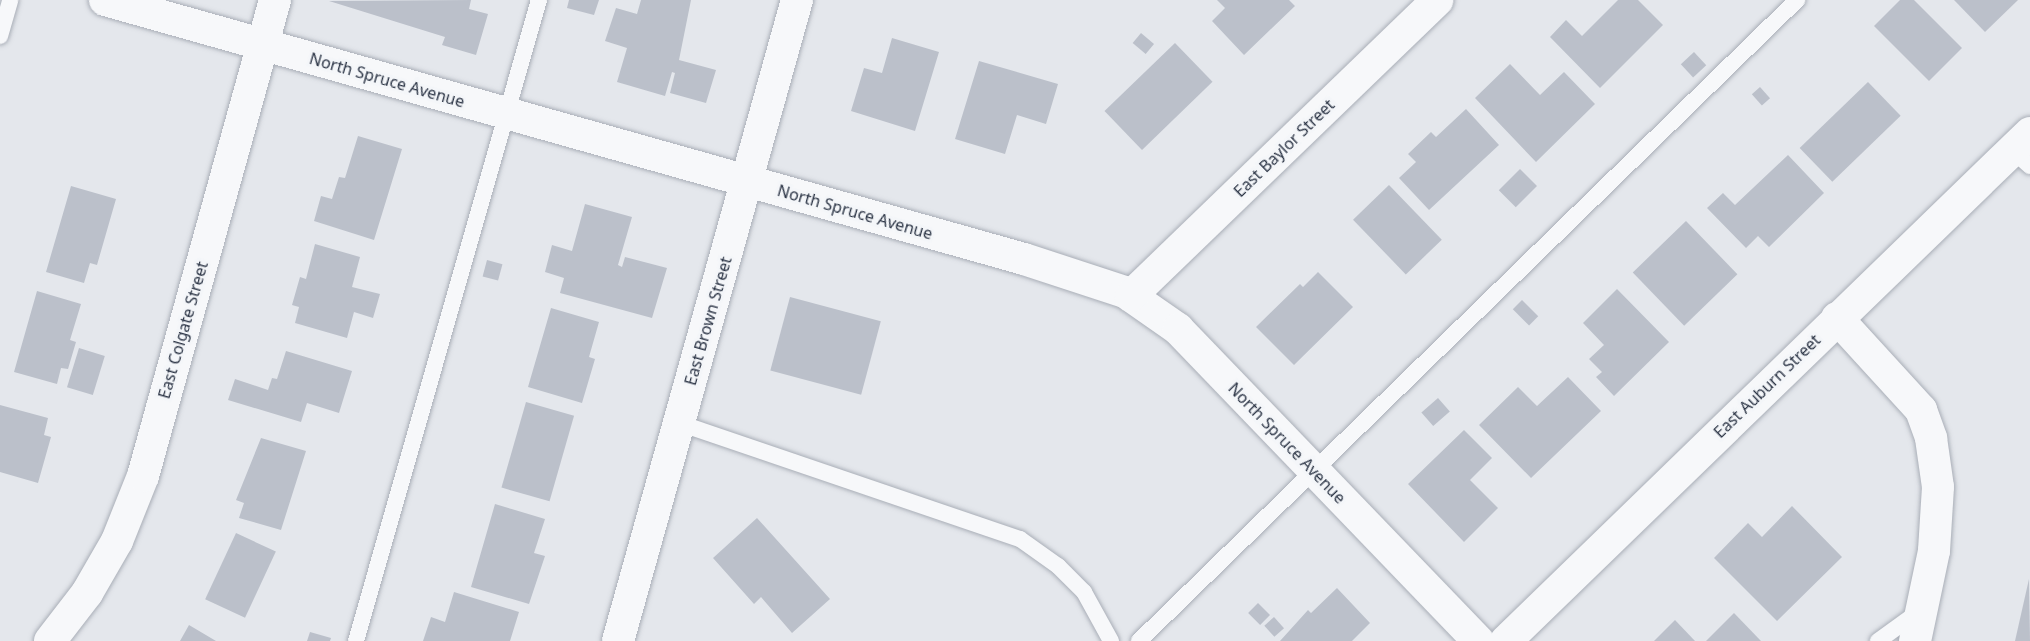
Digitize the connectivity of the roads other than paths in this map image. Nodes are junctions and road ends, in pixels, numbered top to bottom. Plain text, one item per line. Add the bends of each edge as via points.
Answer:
1 (10, 0) edge
2 (105, 0) edge
3 (276, 0) edge
4 (539, 0) edge
5 (797, 0) edge
6 (1437, 0) edge
7 (1797, 0) edge
8 (0, 36) edge
9 (263, 45) junction
10 (506, 113) junction
11 (2024, 149) edge
12 (747, 181) junction
13 (1131, 297) junction
14 (1837, 318) junction
15 (679, 423) junction
16 (1314, 470) junction
17 (1922, 610) junction
18 (50, 641) edge
19 (356, 641) edge
20 (618, 641) edge
21 (1111, 641) edge
22 (1139, 641) edge
23 (1478, 641) edge
24 (1506, 641) edge
25 (1878, 641) edge
26 (1915, 641) edge

1 - 8 lane
2 - 9 street, North Spruce Avenue
3 - 9 street, East Colgate Street
4 - 10 lane
5 - 12 street, East Brown Street
6 - 13 street, East Baylor Street
7 - 16 lane
9 - 10 street, North Spruce Avenue
9 - 18 street, East Colgate Street via 142,476 117,541 87,593
10 - 12 street, North Spruce Avenue
10 - 19 lane
11 - 14 street, East Auburn Street
12 - 13 street, North Spruce Avenue via 1023,259
12 - 15 street, East Brown Street
13 - 16 street, North Spruce Avenue via 1178,329
14 - 17 street via 1921,410 1931,438 1938,487 1934,551
14 - 24 street, East Auburn Street
15 - 20 street, East Brown Street
15 - 21 lane via 1020,539 1058,566 1084,592
16 - 22 lane
16 - 23 street, North Spruce Avenue
17 - 25 lane
17 - 26 street

